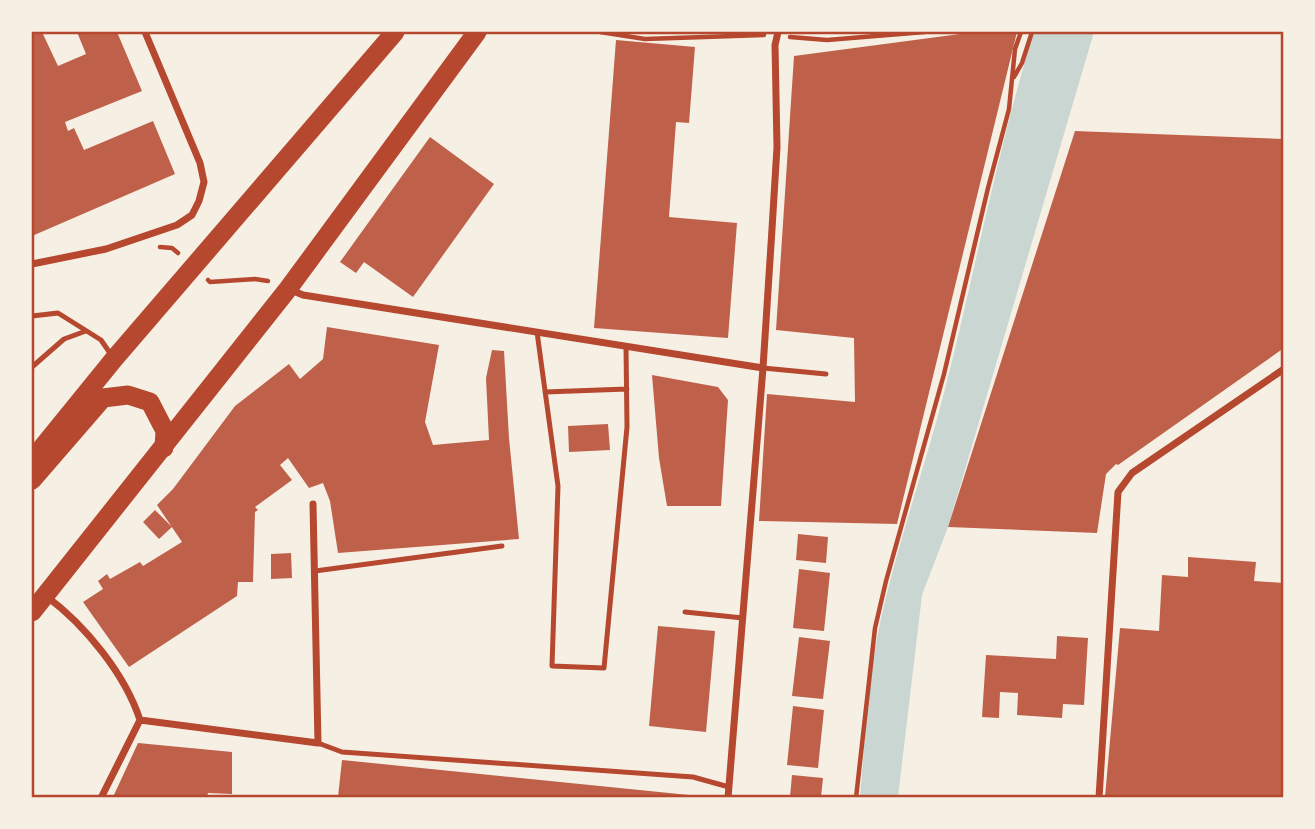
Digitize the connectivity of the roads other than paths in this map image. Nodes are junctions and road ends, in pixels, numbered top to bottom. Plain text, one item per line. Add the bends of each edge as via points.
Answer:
1 (145, 32) edge
2 (395, 32) edge
3 (477, 32) edge
4 (778, 32) edge
5 (32, 264) edge
6 (288, 289) junction
7 (32, 316) edge
8 (86, 331) junction
9 (537, 332) junction
10 (626, 346) junction
11 (114, 359) junction
12 (32, 367) edge
13 (764, 368) junction
14 (1283, 369) edge
15 (826, 374) dead end
16 (626, 389) junction
17 (545, 392) junction
18 (164, 448) junction
19 (32, 460) edge
20 (32, 480) edge
21 (313, 504) dead end
22 (502, 546) dead end
23 (315, 571) junction
24 (45, 596) junction
25 (32, 612) edge
26 (685, 612) dead end
27 (743, 618) junction
28 (140, 720) junction
29 (318, 743) junction
30 (729, 787) junction
31 (101, 797) edge
32 (728, 797) edge
33 (1100, 797) edge

1 - 5 street via 200,163 204,182 199,201 192,215 177,225 106,249
2 - 11 highway
3 - 6 highway
4 - 13 street via 777,147
6 - 9 street
6 - 18 highway
7 - 8 lane via 58,313
8 - 11 lane via 101,340
8 - 12 lane via 64,339
9 - 10 street
9 - 17 lane
10 - 13 street
10 - 16 lane
11 - 19 highway
13 - 15 lane
13 - 27 street
14 - 33 street via 1132,473 1118,492
16 - 17 lane
16 - 17 lane via 627,427 604,668 552,666 558,486
18 - 20 highway via 165,431 150,402 128,395 103,398
18 - 24 highway
21 - 23 street
22 - 23 lane
23 - 29 street
24 - 25 highway
24 - 28 street via 60,606 113,666 132,696
26 - 27 lane
27 - 30 street
28 - 29 street
28 - 31 street
29 - 30 lane via 342,752 693,777
30 - 32 street

